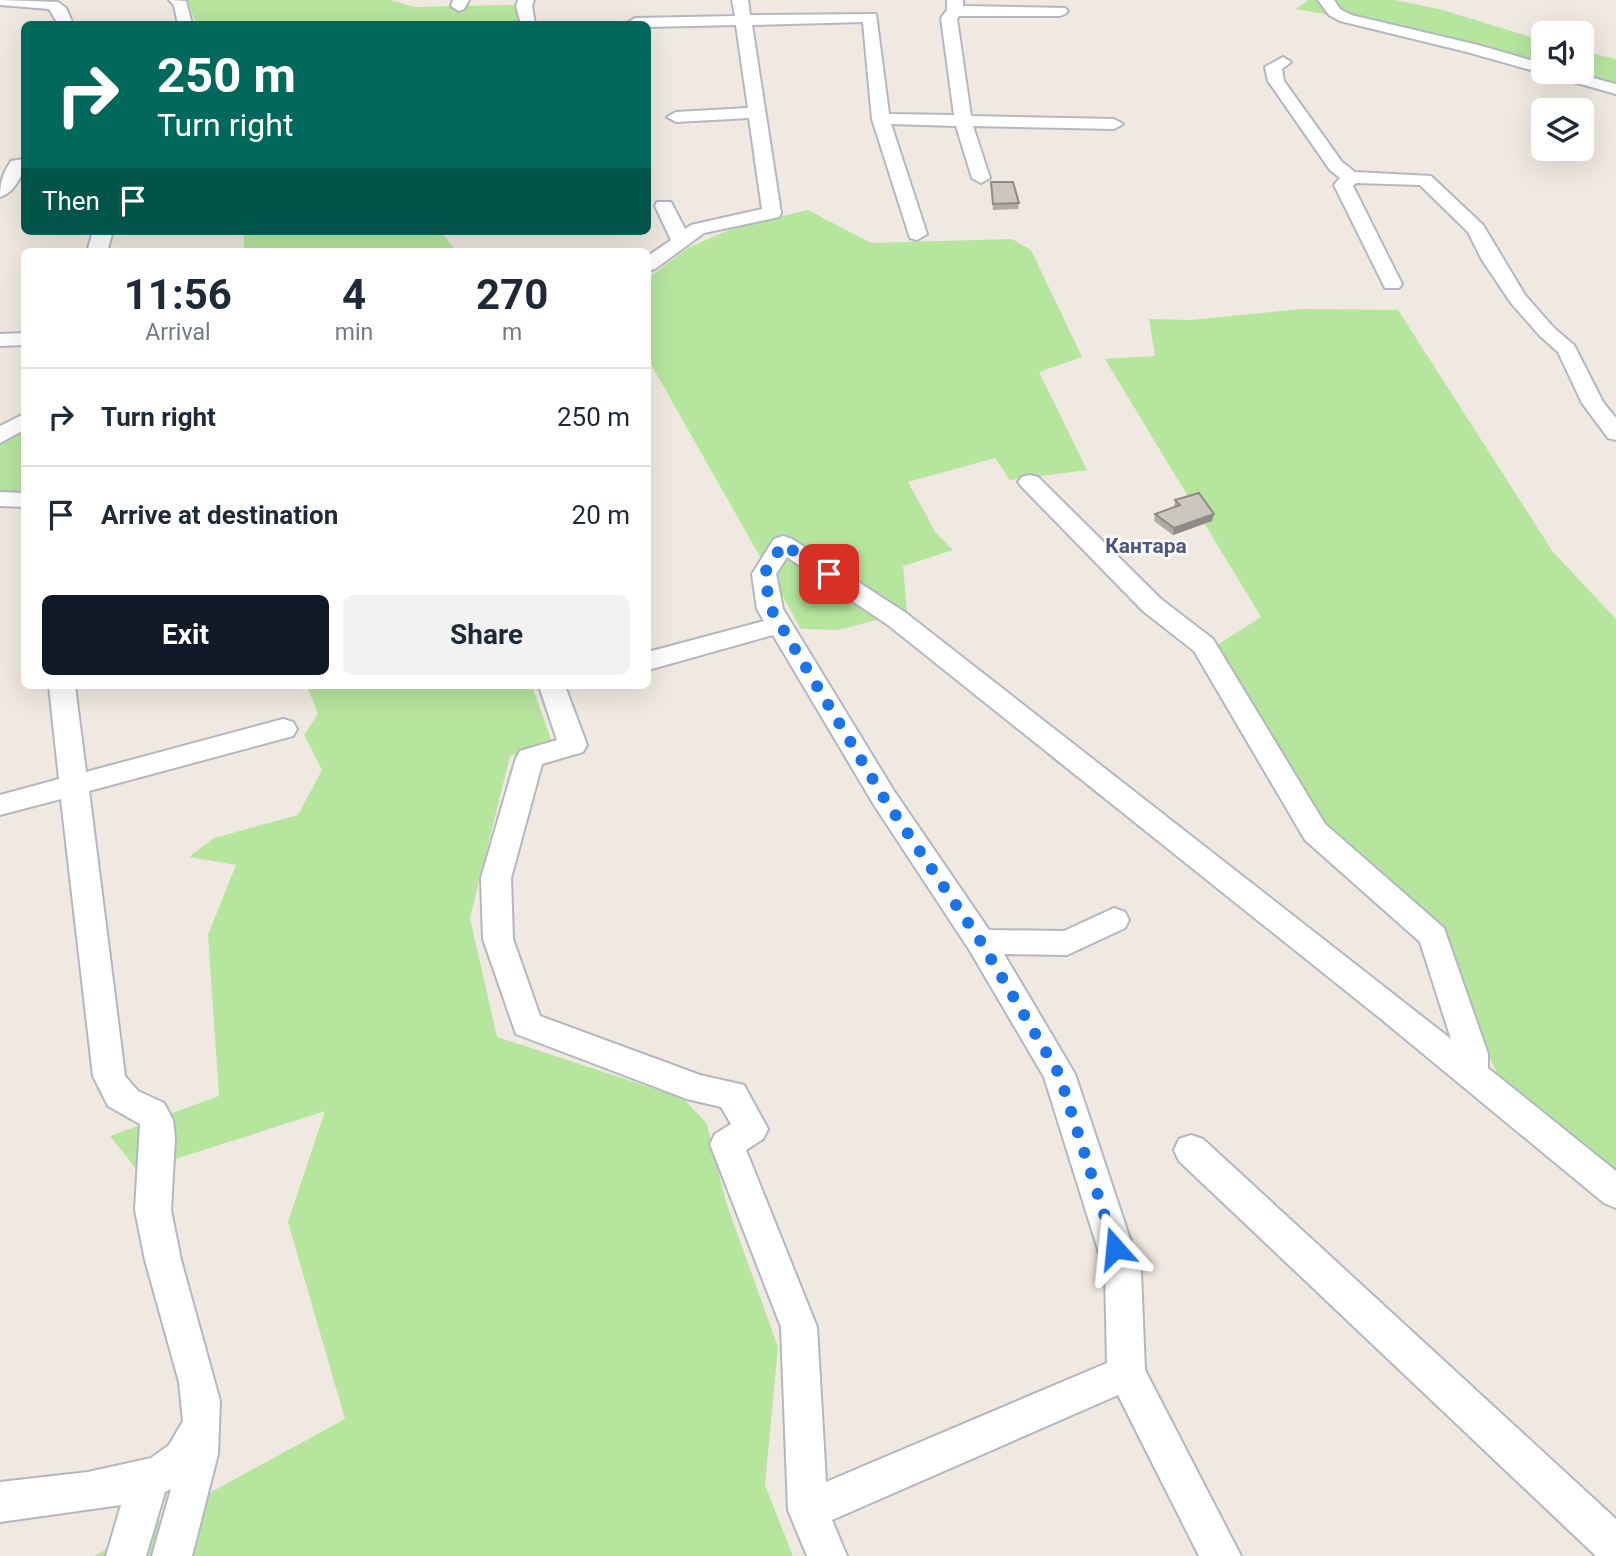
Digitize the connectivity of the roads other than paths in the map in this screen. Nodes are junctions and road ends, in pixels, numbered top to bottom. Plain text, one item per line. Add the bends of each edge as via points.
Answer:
1 (0, 0) edge
2 (177, 0) edge
3 (526, 0) edge
4 (740, 0) edge
5 (875, 0) edge
6 (1326, 0) edge
7 (55, 3) edge
8 (955, 6) edge
9 (1060, 11) dead end
10 (870, 17) junction
11 (64, 21) edge
12 (184, 21) edge
13 (527, 21) edge
14 (741, 21) junction
15 (651, 23) edge
16 (1283, 62) dead end
17 (1531, 65) edge
18 (1594, 83) edge
19 (1616, 89) edge
20 (755, 113) junction
21 (676, 117) dead end
22 (881, 119) junction
23 (963, 121) junction
24 (1114, 124) dead end
25 (21, 162) edge
26 (1352, 177) junction
27 (981, 178) dead end
28 (0, 191) edge
29 (664, 206) dead end
30 (917, 234) dead end
31 (681, 241) junction
32 (651, 263) edge
33 (1392, 284) dead end
34 (21, 339) edge
35 (0, 340) edge
36 (21, 423) edge
37 (1616, 433) edge
38 (0, 436) edge
39 (1030, 482) dead end
40 (0, 499) edge
41 (21, 500) edge
42 (780, 625) junction
43 (651, 660) edge
44 (62, 689) edge
45 (555, 689) edge
46 (283, 729) dead end
47 (75, 785) junction
48 (0, 805) edge
49 (1114, 920) dead end
50 (981, 942) junction
51 (1471, 1074) junction
52 (1191, 1150) dead end
53 (1616, 1192) edge
54 (1126, 1373) junction
55 (202, 1420) junction
56 (149, 1477) junction
57 (0, 1502) edge
58 (808, 1510) junction
59 (1616, 1547) edge
60 (126, 1556) edge
61 (172, 1556) edge
62 (827, 1556) edge
63 (1221, 1556) edge

1 - 7 street
2 - 12 street
3 - 13 street
4 - 14 street
5 - 10 street
6 - 17 street via 1334,12 1357,22
7 - 11 street
8 - 9 street
8 - 23 street via 949,18
10 - 14 street
10 - 22 street
14 - 15 street
14 - 20 street
16 - 26 street via 1273,67 1276,81 1336,166
18 - 19 street
20 - 21 street
20 - 31 street via 772,213 698,229
22 - 23 street
22 - 30 street
23 - 24 street
23 - 27 street
25 - 28 street
26 - 33 street via 1343,185
26 - 37 street via 1425,180 1476,229 1518,299 1567,349 1593,403
29 - 31 street
31 - 32 street
34 - 35 street
36 - 38 street
39 - 51 street via 1152,605 1204,645 1315,832 1433,936 1472,1054
40 - 41 street
42 - 43 street
42 - 50 street via 884,798
42 - 51 street via 771,609 764,574 783,544 897,619
44 - 47 street
45 - 58 street via 573,745 530,758 496,877 498,939 527,1025 699,1089 732,1095 751,1129 727,1144 799,1327
46 - 47 street
47 - 48 street
47 - 55 street via 109,1076 120,1099 147,1110 158,1126 152,1207 197,1378
49 - 50 street via 1067,943
50 - 54 street via 1059,1074 1123,1272
51 - 53 street
52 - 59 street
54 - 58 street
54 - 63 street
55 - 56 street via 187,1456
55 - 61 street
56 - 57 street via 51,1497
56 - 60 street
58 - 62 street

